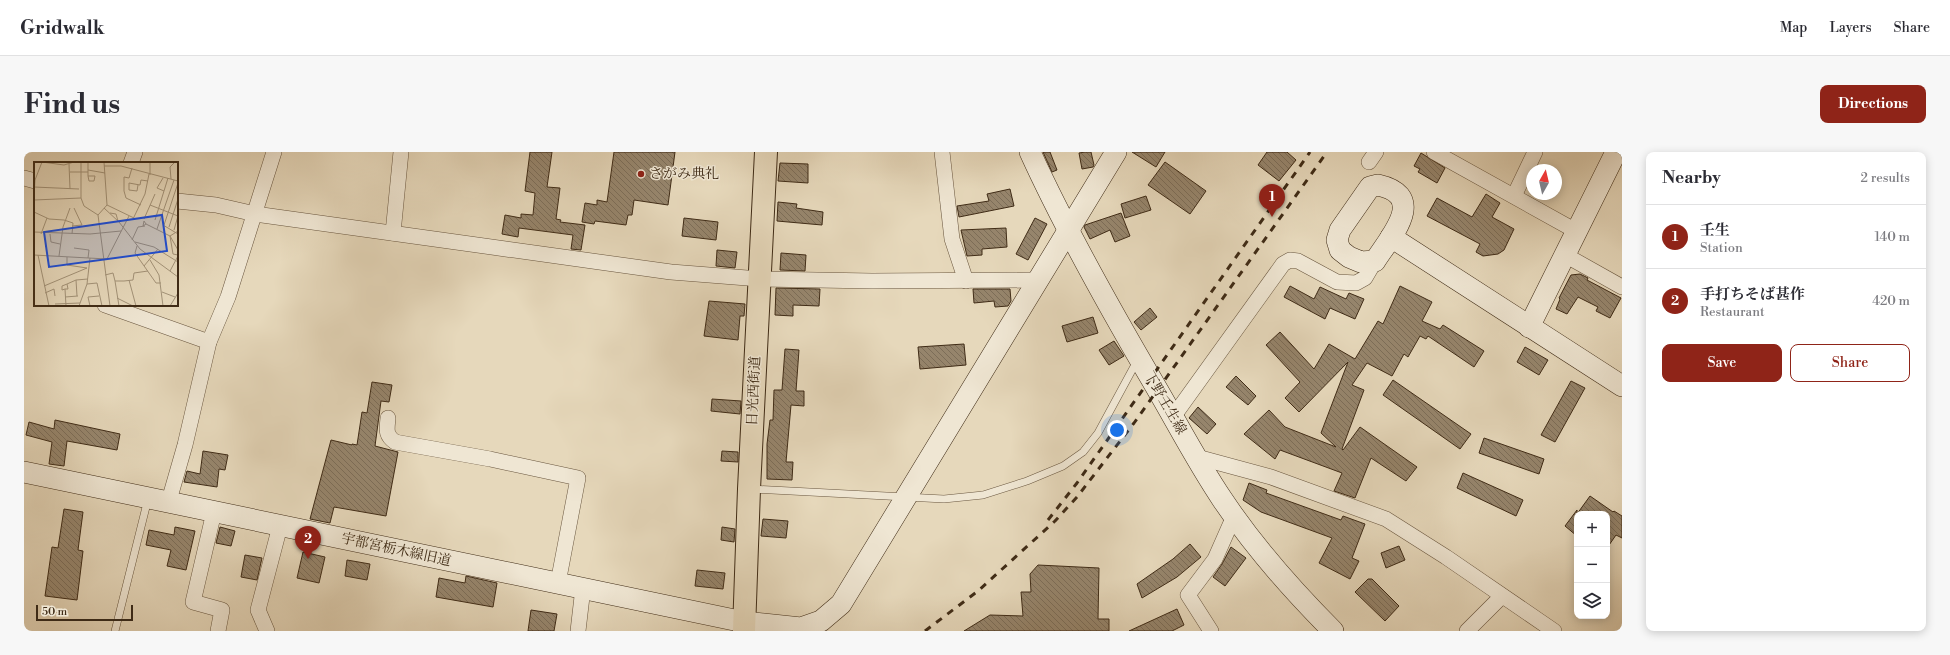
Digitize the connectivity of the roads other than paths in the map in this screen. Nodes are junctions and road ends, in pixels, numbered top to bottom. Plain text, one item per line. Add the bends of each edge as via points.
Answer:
1 (135, 152) edge
2 (274, 152) edge
3 (401, 152) edge
4 (766, 152) edge
5 (942, 152) edge
6 (1030, 152) edge
7 (1116, 152) edge
8 (1434, 152) edge
9 (1535, 152) edge
10 (1616, 152) edge
11 (1459, 158) edge
12 (131, 162) edge
13 (24, 178) edge
14 (34, 181) edge
15 (1514, 196) junction
16 (178, 201) edge
17 (255, 214) junction
18 (1576, 231) junction
19 (1068, 232) junction
20 (393, 233) junction
21 (1391, 237) junction
22 (1565, 255) junction
23 (1375, 261) junction
24 (760, 279) junction
25 (1038, 280) junction
26 (966, 281) junction
27 (1622, 287) edge
28 (108, 306) edge
29 (1529, 327) junction
30 (209, 342) junction
31 (1139, 358) junction
32 (1622, 386) edge
33 (1174, 417) junction
34 (388, 418) dead end
35 (1197, 457) junction
36 (24, 472) edge
37 (749, 489) junction
38 (907, 497) junction
39 (148, 499) junction
40 (168, 504) junction
41 (214, 512) junction
42 (1234, 516) junction
43 (280, 526) junction
44 (558, 583) junction
45 (583, 588) junction
46 (1502, 596) junction
47 (744, 626) edge
48 (115, 631) edge
49 (218, 631) edge
50 (267, 631) edge
51 (578, 631) edge
52 (1211, 631) edge
53 (1333, 631) edge
54 (1467, 631) edge
55 (1554, 631) edge

1 - 12 street
2 - 17 street
3 - 20 street
4 - 24 main road, 日光西街道
5 - 26 street via 952,239
6 - 19 street, 下野壬生線
7 - 19 street, 宇都宮栃木線旧道
8 - 11 street
9 - 15 street
10 - 18 street
11 - 15 street
13 - 14 street
15 - 18 street
16 - 17 street via 216,205
17 - 20 street
17 - 30 street via 228,297
18 - 22 street
19 - 25 street, 宇都宮栃木線旧道
19 - 31 street, 下野壬生線
20 - 24 street via 626,266
21 - 23 street
21 - 23 street via 1403,215 1405,206 1401,196 1388,187 1370,187 1340,230 1337,240 1340,250 1350,256 1361,262
21 - 29 street
22 - 27 street
22 - 29 street
23 - 33 street via 1365,278 1356,283 1337,282 1298,261 1290,260 1283,264
24 - 26 street
24 - 37 main road, 日光西街道
25 - 26 street
25 - 38 street, 宇都宮栃木線旧道
28 - 30 street
29 - 32 street
30 - 40 street
31 - 33 street, 下野壬生線
31 - 38 lane via 1098,433 1083,452 1064,466 983,495 944,499
33 - 35 street, 下野壬生線
34 - 44 street via 386,433 396,442 578,478
35 - 42 street, 下野壬生線
35 - 46 street via 1271,477 1386,519
36 - 39 street, 宇都宮栃木線旧道
37 - 38 lane
37 - 47 main road, 日光西街道
38 - 47 street, 宇都宮栃木線旧道 via 841,604 821,621 801,628
39 - 40 street, 宇都宮栃木線旧道
39 - 48 lane
40 - 41 street, 宇都宮栃木線旧道
41 - 43 street, 宇都宮栃木線旧道
41 - 49 street via 193,602 222,610
42 - 52 street via 1215,559 1188,595
42 - 53 street, 下野壬生線 via 1270,563
43 - 44 street, 宇都宮栃木線旧道
43 - 50 street via 258,610
44 - 45 street, 宇都宮栃木線旧道
45 - 47 street, 宇都宮栃木線旧道
45 - 51 street
46 - 54 street
46 - 55 street

